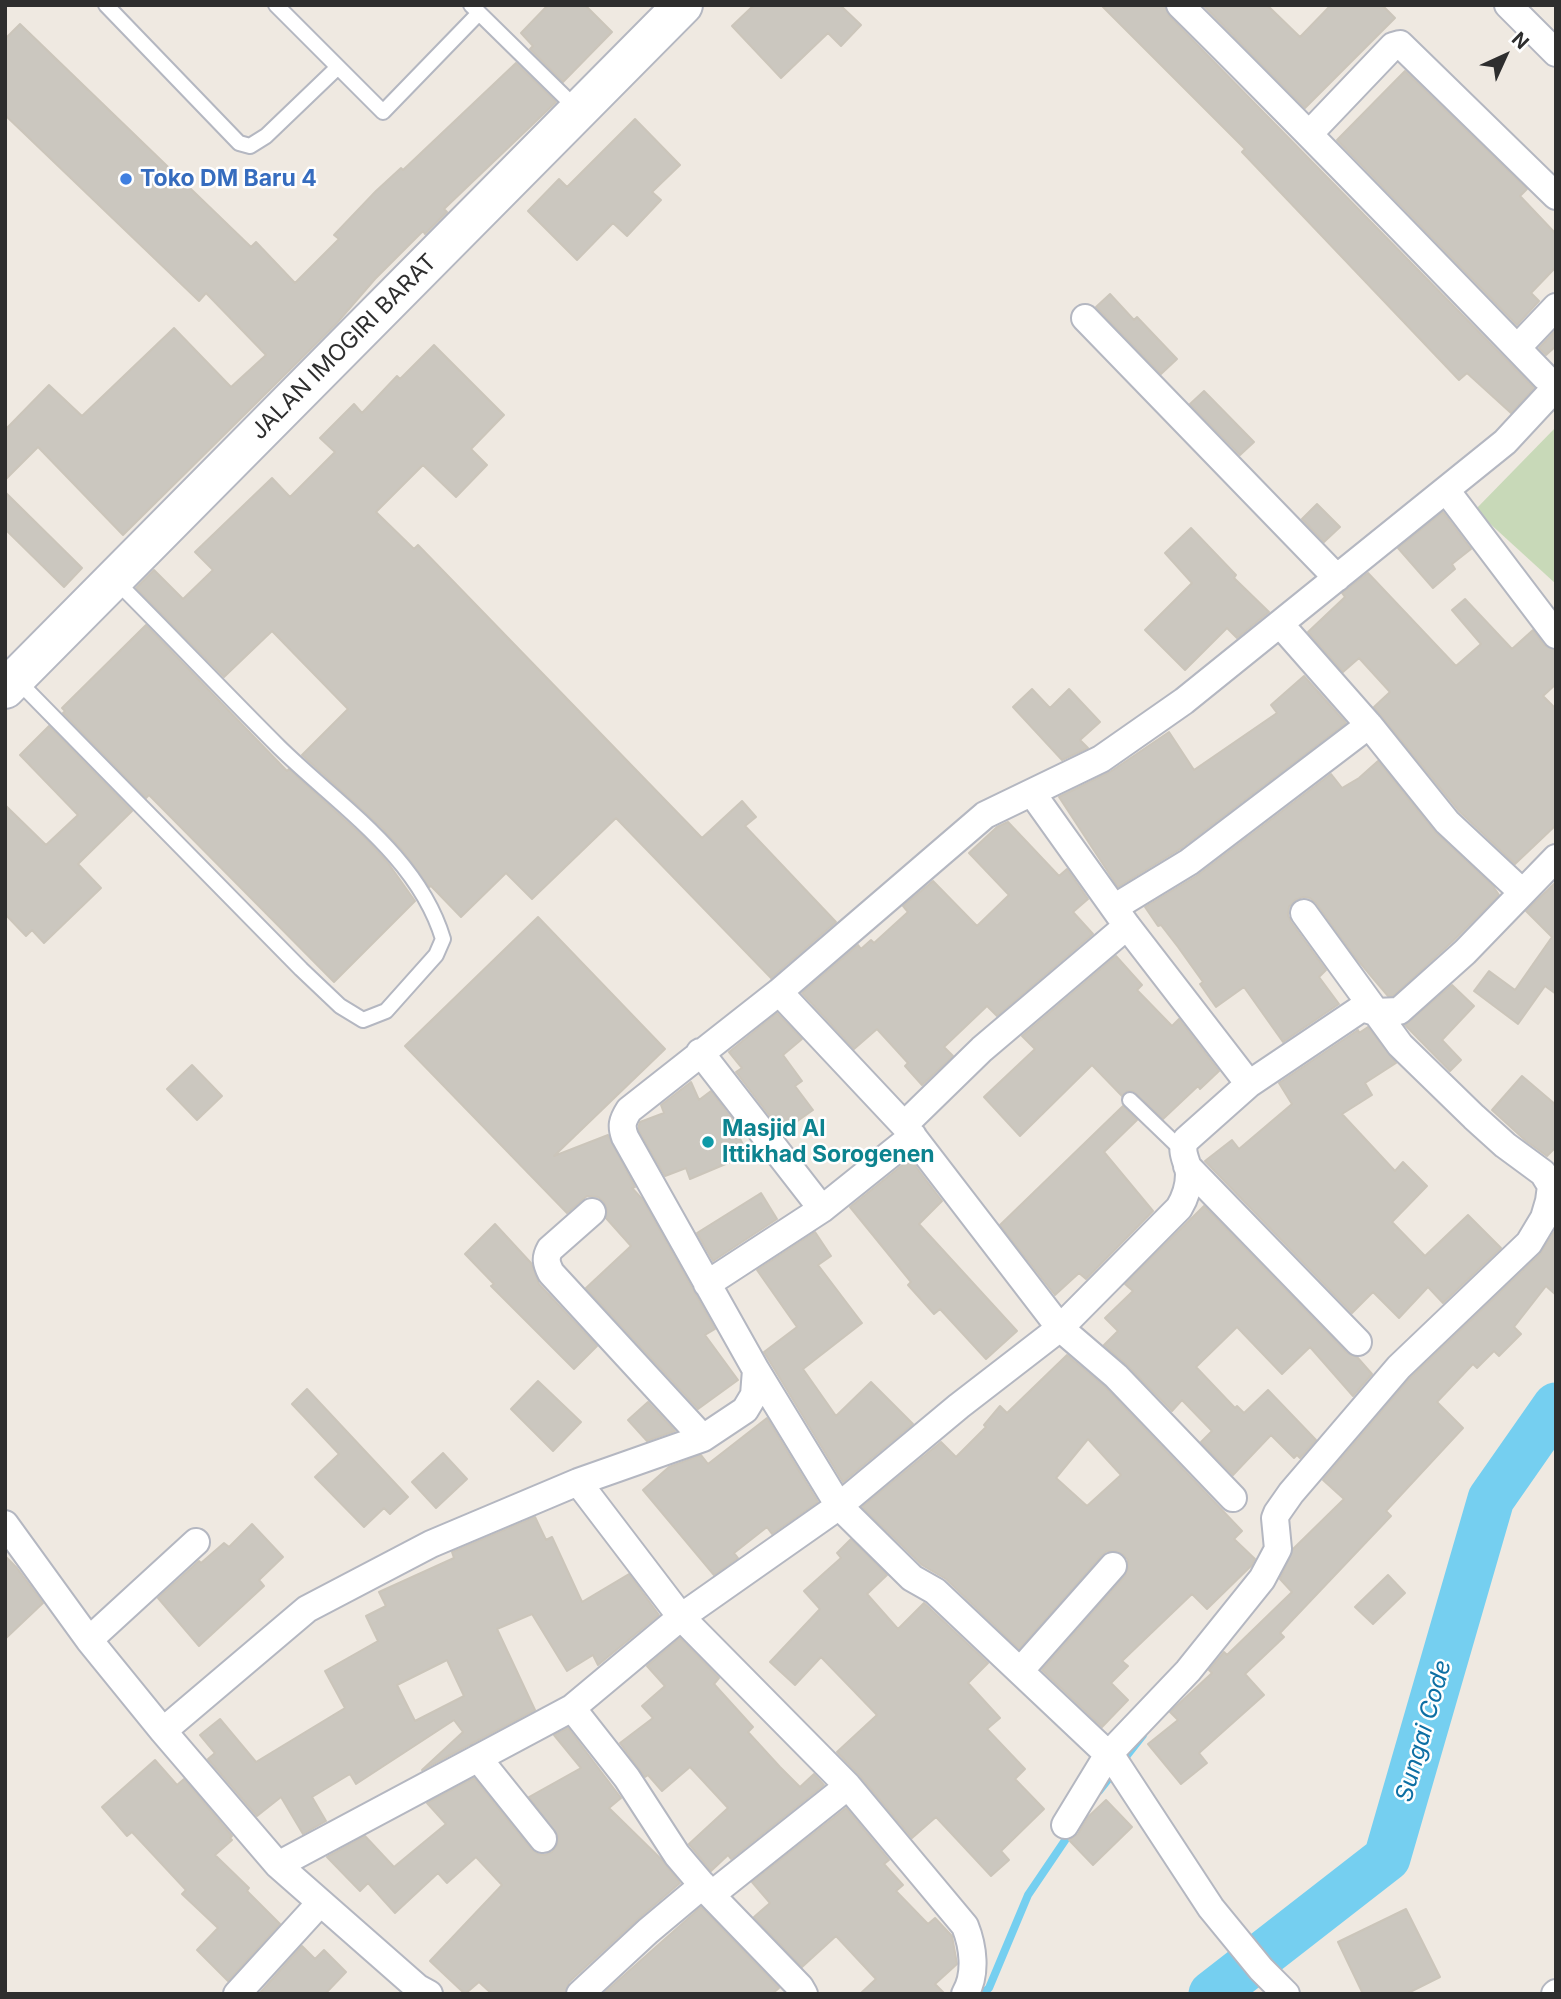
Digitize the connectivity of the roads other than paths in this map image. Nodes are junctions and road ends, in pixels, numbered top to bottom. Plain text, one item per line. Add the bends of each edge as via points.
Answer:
1 (106, 5) edge
2 (276, 5) edge
3 (683, 5) edge
4 (1180, 5) edge
5 (1508, 5) edge
6 (475, 9) edge
7 (1556, 53) edge
8 (338, 67) junction
9 (579, 111) junction
10 (1310, 133) junction
11 (1556, 196) edge
12 (1556, 307) edge
13 (1085, 318) dead end
14 (1517, 348) junction
15 (1551, 382) edge
16 (1446, 490) junction
17 (1337, 578) junction
18 (114, 579) junction
19 (1280, 624) junction
20 (1556, 635) edge
21 (10, 684) edge
22 (1369, 724) junction
23 (1032, 793) junction
24 (1556, 858) edge
25 (1522, 892) junction
26 (1304, 913) dead end
27 (1121, 917) junction
28 (779, 992) junction
29 (1375, 1012) junction
30 (700, 1052) junction
31 (1250, 1084) junction
32 (1130, 1100) dead end
33 (909, 1131) junction
34 (1185, 1159) junction
35 (822, 1209) junction
36 (592, 1212) dead end
37 (707, 1284) junction
38 (1060, 1328) junction
39 (1358, 1342) dead end
40 (756, 1370) junction
41 (703, 1438) junction
42 (578, 1482) junction
43 (1233, 1498) dead end
44 (839, 1506) junction
45 (5, 1524) edge
46 (197, 1542) dead end
47 (1114, 1566) dead end
48 (681, 1616) junction
49 (89, 1640) junction
50 (1020, 1671) junction
51 (572, 1708) junction
52 (163, 1731) junction
53 (478, 1758) junction
54 (1115, 1763) junction
55 (848, 1786) junction
56 (1065, 1825) dead end
57 (543, 1839) dead end
58 (278, 1865) junction
59 (707, 1890) junction
60 (320, 1903) junction
61 (237, 1994) edge
62 (429, 1994) edge
63 (580, 1994) edge
64 (804, 1994) edge
65 (965, 1994) edge
66 (1286, 1994) edge

1 - 8 lane via 239,143 250,146
2 - 8 lane
3 - 9 main road, JALAN IMOGIRI BARAT
4 - 10 street
5 - 7 street
6 - 8 lane via 383,112
6 - 9 lane
9 - 18 main road, JALAN IMOGIRI BARAT
10 - 11 street via 1400,44
10 - 14 street
12 - 14 street
13 - 17 street
14 - 15 street
15 - 16 street via 1505,442
16 - 17 street
16 - 20 street
17 - 19 street
18 - 21 main road, JALAN IMOGIRI BARAT
18 - 21 lane via 280,748 373,834 424,896 443,939 436,955 386,1011 363,1020 340,1006
19 - 22 street
19 - 23 street via 1184,701 1101,759
22 - 25 street via 1447,822
22 - 27 street
23 - 27 street
23 - 28 street via 985,815
24 - 25 street
25 - 29 street via 1399,1011
26 - 29 street
27 - 31 street
27 - 33 street via 982,1049
28 - 30 street
28 - 33 street
29 - 31 street via 1362,1008
29 - 54 street via 1436,1082 1543,1172 1551,1186 1545,1218 1529,1243 1399,1367 1291,1493 1275,1518 1278,1549 1262,1579
30 - 35 street
30 - 37 street via 629,1111 622,1129
31 - 34 street via 1186,1140
32 - 34 lane
33 - 35 street
33 - 38 street
34 - 38 street via 1188,1184 1180,1208
34 - 39 street
35 - 37 street
36 - 41 street via 550,1249 546,1263
37 - 40 street
38 - 43 street via 1116,1376
38 - 44 street
40 - 41 street via 754,1395 745,1410
40 - 44 street
41 - 42 street
42 - 48 street
42 - 52 street via 431,1544 307,1609
44 - 48 street
44 - 50 street via 912,1578 935,1591
45 - 49 street
46 - 49 street
47 - 50 street
48 - 51 street
48 - 55 street
49 - 52 street
50 - 54 street
51 - 53 street
51 - 59 street
52 - 58 street
53 - 57 street
53 - 58 street
54 - 56 street
54 - 66 street via 1211,1908
55 - 59 street
55 - 65 street via 965,1926 973,1961
58 - 60 street
59 - 63 street via 638,1939
59 - 64 street
60 - 61 street
60 - 62 street

